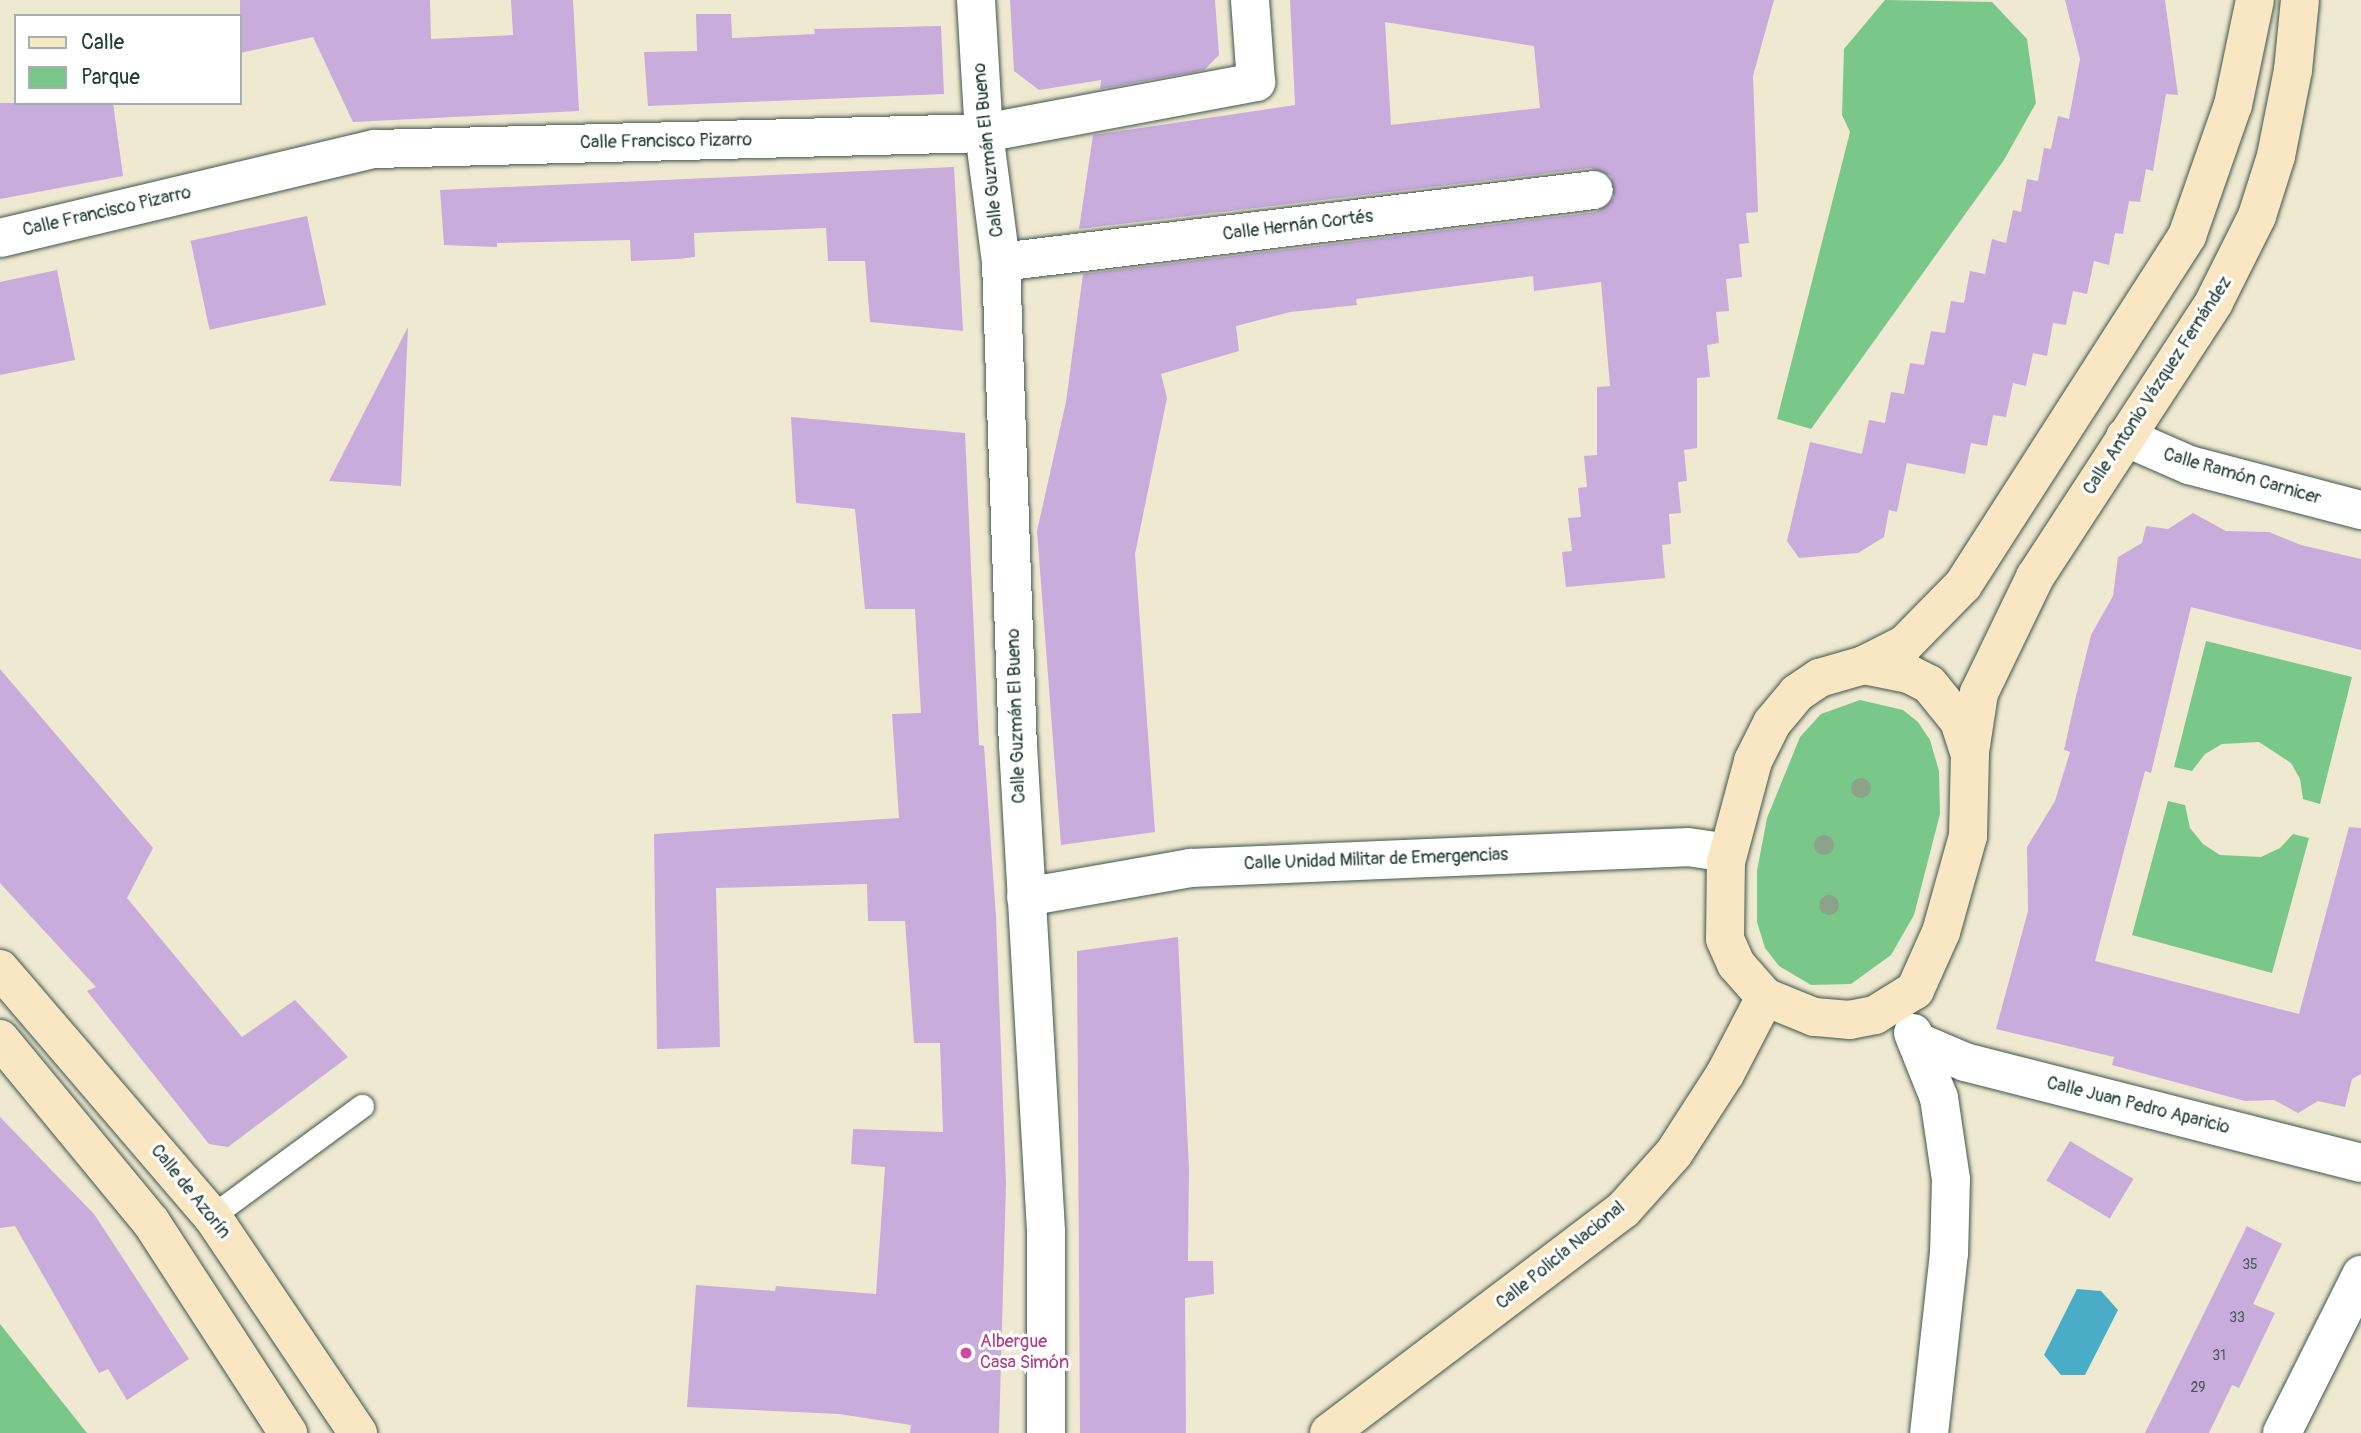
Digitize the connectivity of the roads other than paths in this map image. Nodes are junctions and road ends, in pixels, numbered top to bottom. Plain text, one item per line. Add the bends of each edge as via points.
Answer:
1 (976, 0) edge
2 (1250, 0) edge
3 (2300, 0) edge
4 (2254, 3) edge
5 (984, 133) junction
6 (1594, 190) dead end
7 (0, 238) edge
8 (1001, 262) junction
9 (2125, 437) junction
10 (2361, 510) edge
11 (1864, 665) junction
12 (1970, 754) junction
13 (1728, 853) junction
14 (1026, 897) junction
15 (0, 968) edge
16 (1765, 997) junction
17 (1898, 1003) junction
18 (1918, 1042) junction
19 (3, 1048) edge
20 (362, 1106) dead end
21 (2361, 1163) edge
22 (212, 1216) junction
23 (2361, 1275) edge
24 (288, 1433) edge
25 (358, 1433) edge
26 (1046, 1433) edge
27 (1329, 1433) edge
28 (1929, 1433) edge
29 (2282, 1433) edge

1 - 5 street, Calle Guzmán El Bueno
2 - 5 street, Calle Francisco Pizarro via 1255,82
3 - 9 main road, Calle Antonio Vázquez Fernández via 2293,70 2276,156 2258,216 2214,302
4 - 11 main road via 2233,105 2187,236 1963,584 1905,644
5 - 7 street, Calle Francisco Pizarro via 375,149
5 - 8 street, Calle Guzmán El Bueno
6 - 8 street, Calle Hernán Cortés
8 - 14 street, Calle Guzmán El Bueno
9 - 10 street, Calle Ramón Carnicer via 2189,465
9 - 12 main road, Calle Antonio Vázquez Fernández via 2035,577 1994,654 1979,693
11 - 12 main road via 1909,674 1929,684 1959,721
11 - 13 main road via 1819,678 1797,693 1772,723 1753,761
12 - 17 main road via 1968,836 1941,932 1915,989
13 - 14 street, Calle Unidad Militar de Emergencias via 1688,847 1190,868
13 - 16 main road via 1725,939 1736,964
14 - 26 street, Calle Guzmán El Bueno via 1046,1232
15 - 22 main road, Calle de Azorín
16 - 17 main road via 1791,1011 1850,1020 1875,1016
16 - 27 main road, Calle Policía Nacional via 1725,1074 1674,1153 1623,1210
17 - 18 street
18 - 21 street, Calle Juan Pedro Aparicio via 1965,1062
18 - 28 street via 1939,1098 1951,1179 1949,1253
19 - 24 main road via 151,1222
20 - 22 lane
22 - 25 main road, Calle de Azorín
23 - 29 street

